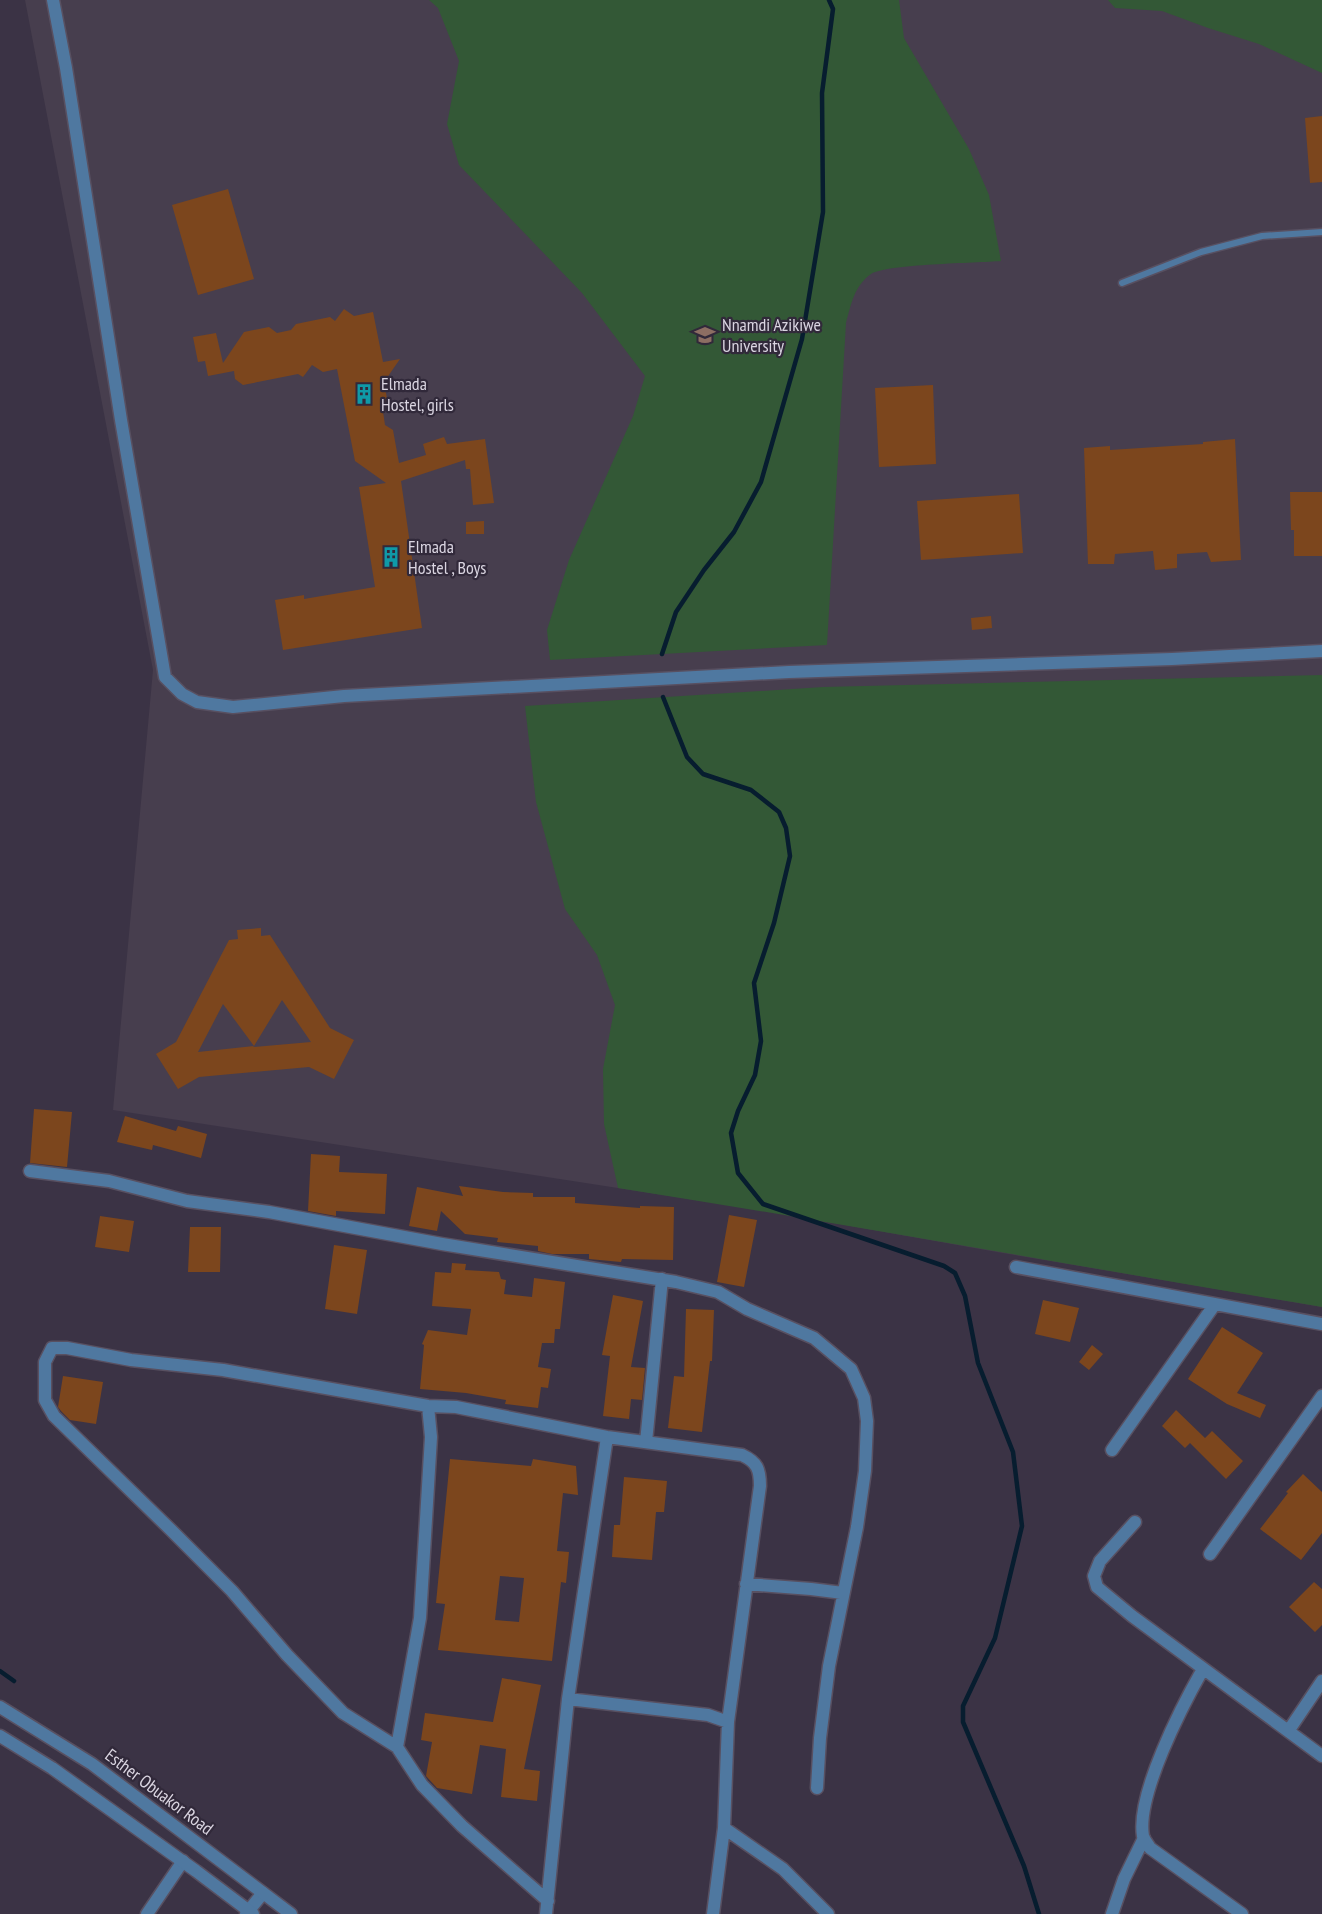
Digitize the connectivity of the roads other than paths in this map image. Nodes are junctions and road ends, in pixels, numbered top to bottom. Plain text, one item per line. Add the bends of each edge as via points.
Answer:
1 (53, 0) edge
2 (1322, 232) edge
3 (1122, 283) dead end
4 (1322, 651) edge
5 (30, 1171) dead end
6 (1016, 1267) dead end
7 (662, 1280) junction
8 (1215, 1304) junction
9 (1322, 1324) edge
10 (1322, 1396) edge
11 (428, 1406) junction
12 (607, 1437) junction
13 (646, 1442) junction
14 (1112, 1450) dead end
15 (1134, 1522) dead end
16 (1210, 1554) dead end
17 (746, 1584) junction
18 (843, 1593) junction
19 (1203, 1669) junction
20 (1322, 1681) edge
21 (568, 1699) junction
22 (0, 1707) edge
23 (728, 1722) junction
24 (1289, 1730) junction
25 (0, 1736) edge
26 (397, 1747) junction
27 (1322, 1756) edge
28 (817, 1788) dead end
29 (724, 1828) junction
30 (1144, 1838) junction
31 (183, 1861) junction
32 (263, 1893) junction
33 (547, 1908) edge
34 (249, 1913) edge
35 (147, 1914) edge
36 (291, 1914) edge
37 (713, 1914) edge
38 (828, 1914) edge
39 (1112, 1914) edge
40 (1242, 1914) edge

1 - 4 street via 165,677 197,702 233,707 344,696 789,672
2 - 3 lane via 1262,236 1201,252
5 - 7 street via 109,1181 187,1201
6 - 8 street
7 - 13 street
7 - 18 street via 718,1292 814,1338 851,1369 864,1398 867,1421 865,1471
8 - 9 street
8 - 14 street
10 - 16 street
11 - 12 street via 456,1407
11 - 26 street via 431,1437 420,1618
11 - 26 street via 223,1370 67,1348 52,1348 45,1362 45,1400 54,1416 232,1591 286,1655 343,1713
12 - 13 street
12 - 21 street
13 - 17 street via 742,1455 754,1461 760,1470 760,1486
15 - 19 street via 1100,1561 1094,1576 1098,1587
17 - 18 street
17 - 23 street
18 - 28 street via 829,1666
19 - 24 street
19 - 30 street via 1177,1716 1149,1791 1142,1818
20 - 24 street
21 - 23 street via 708,1714
21 - 33 street
22 - 32 street, Esther Obuakor Road via 92,1764
23 - 29 street
24 - 27 street
25 - 31 street
26 - 33 street via 422,1785
29 - 37 street
29 - 38 street via 783,1869
30 - 39 street
30 - 40 street via 1150,1848
31 - 34 street
31 - 35 street
32 - 34 street
32 - 36 street, Esther Obuakor Road

